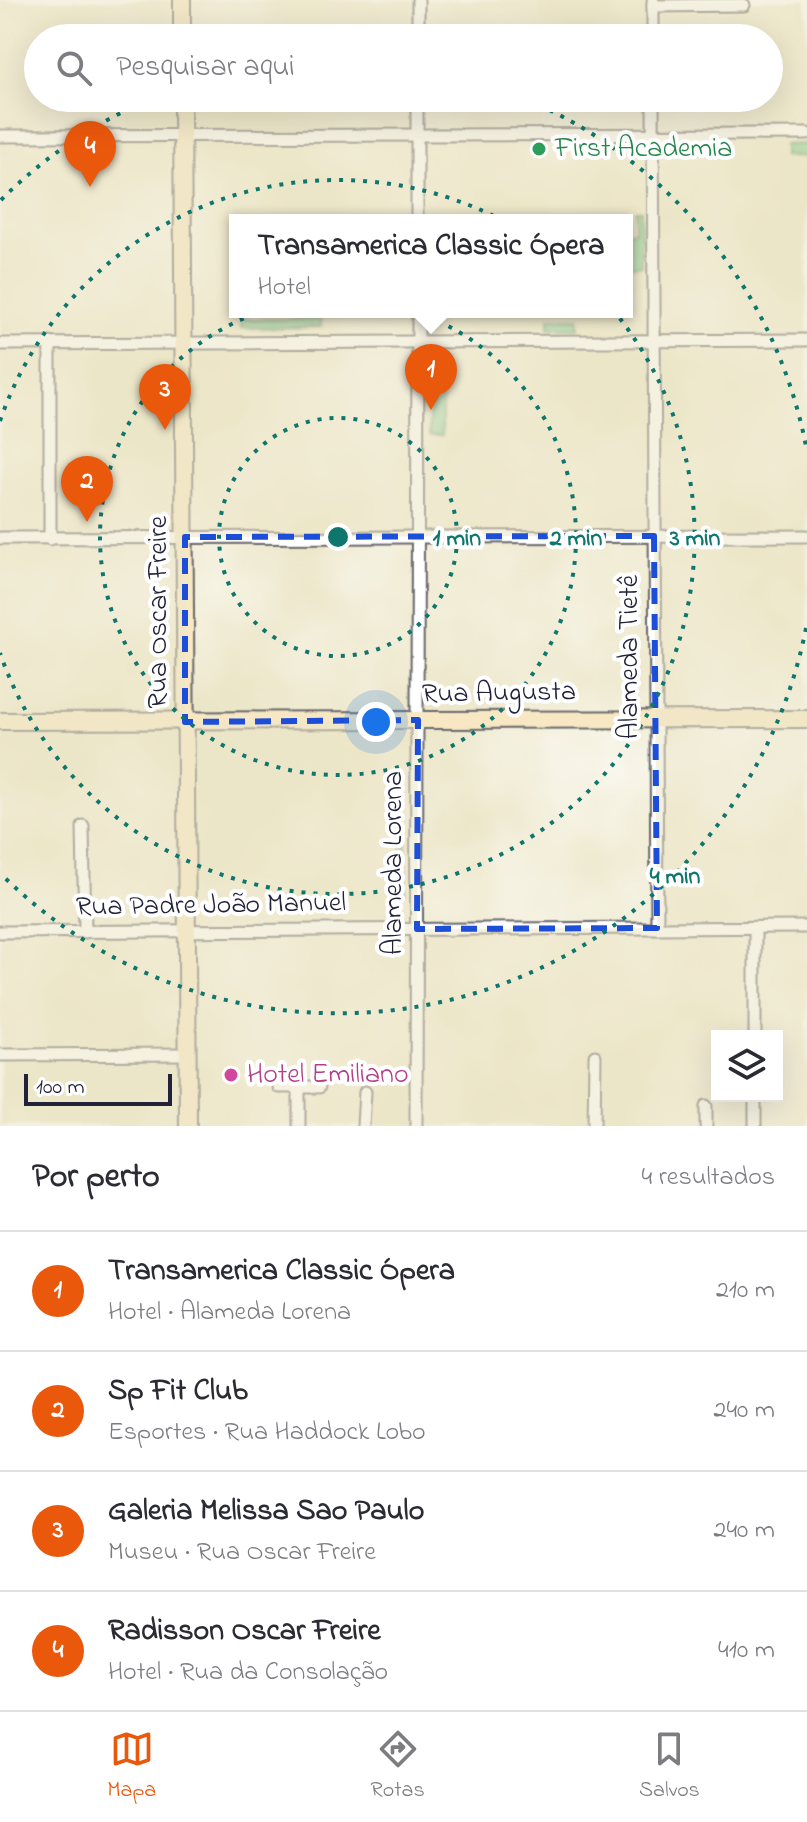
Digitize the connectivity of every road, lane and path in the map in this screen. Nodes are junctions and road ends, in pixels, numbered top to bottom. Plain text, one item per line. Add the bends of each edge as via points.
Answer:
1 (182, 0) edge
2 (418, 0) edge
3 (653, 3) edge
4 (744, 5) dead end
5 (182, 24) edge
6 (418, 24) edge
7 (653, 24) edge
8 (182, 112) edge
9 (417, 112) edge
10 (653, 112) edge
11 (417, 134) junction
12 (653, 134) junction
13 (807, 134) edge
14 (182, 135) junction
15 (0, 136) edge
16 (417, 214) edge
17 (418, 318) edge
18 (417, 340) junction
19 (654, 340) junction
20 (807, 340) edge
21 (50, 343) junction
22 (184, 343) junction
23 (0, 344) edge
24 (418, 536) junction
25 (654, 536) junction
26 (807, 536) edge
27 (185, 537) junction
28 (0, 538) edge
29 (50, 539) junction
30 (807, 719) edge
31 (418, 720) junction
32 (654, 720) junction
33 (0, 721) edge
34 (185, 722) junction
35 (83, 826) dead end
36 (807, 927) edge
37 (657, 928) junction
38 (755, 928) junction
39 (417, 929) junction
40 (186, 931) junction
41 (0, 932) edge
42 (85, 932) junction
43 (755, 1030) edge
44 (187, 1054) junction
45 (0, 1055) edge
46 (595, 1056) dead end
47 (279, 1087) dead end
48 (299, 1087) junction
49 (319, 1087) dead end
50 (365, 1092) dead end
51 (755, 1102) edge
52 (706, 1106) dead end
53 (188, 1126) edge
54 (299, 1126) edge
55 (363, 1126) edge
56 (416, 1126) edge
57 (594, 1126) edge
58 (706, 1126) edge
59 (755, 1126) edge

1 - 5 street
2 - 6 street
3 - 4 street
3 - 7 street
8 - 14 street, Rua Oscar Freire
9 - 11 street
10 - 12 street, Alameda Tietê
11 - 12 street
11 - 14 street
11 - 16 street
12 - 13 street
12 - 19 street, Alameda Tietê
14 - 15 street
14 - 22 street, Rua Oscar Freire
17 - 18 street, Alameda Lorena
18 - 19 street
18 - 22 street
18 - 24 street, Alameda Lorena
19 - 20 street
19 - 25 street, Alameda Tietê
21 - 22 street
21 - 23 street
21 - 29 street
22 - 27 street, Rua Oscar Freire
24 - 25 street
24 - 27 street
24 - 31 street, Alameda Lorena
25 - 26 street
25 - 32 street, Alameda Tietê
27 - 29 street
27 - 34 street, Rua Oscar Freire
28 - 29 street
30 - 32 street, Rua Augusta
31 - 32 street, Rua Augusta
31 - 34 street, Rua Augusta
31 - 39 street, Alameda Lorena
32 - 37 street, Alameda Tietê
33 - 34 street, Rua Augusta
34 - 40 street, Rua Oscar Freire
35 - 42 street
36 - 38 street, Rua Padre João Manuel
37 - 38 street, Rua Padre João Manuel
37 - 39 street, Rua Padre João Manuel
38 - 43 street
39 - 40 street, Rua Padre João Manuel
39 - 56 street, Alameda Lorena
40 - 42 street, Rua Padre João Manuel
40 - 44 street, Rua Oscar Freire
41 - 42 street, Rua Padre João Manuel
44 - 45 street
44 - 53 street, Rua Oscar Freire
46 - 57 street
47 - 48 street
48 - 49 street
48 - 54 street
50 - 55 street
51 - 59 street
52 - 58 street

